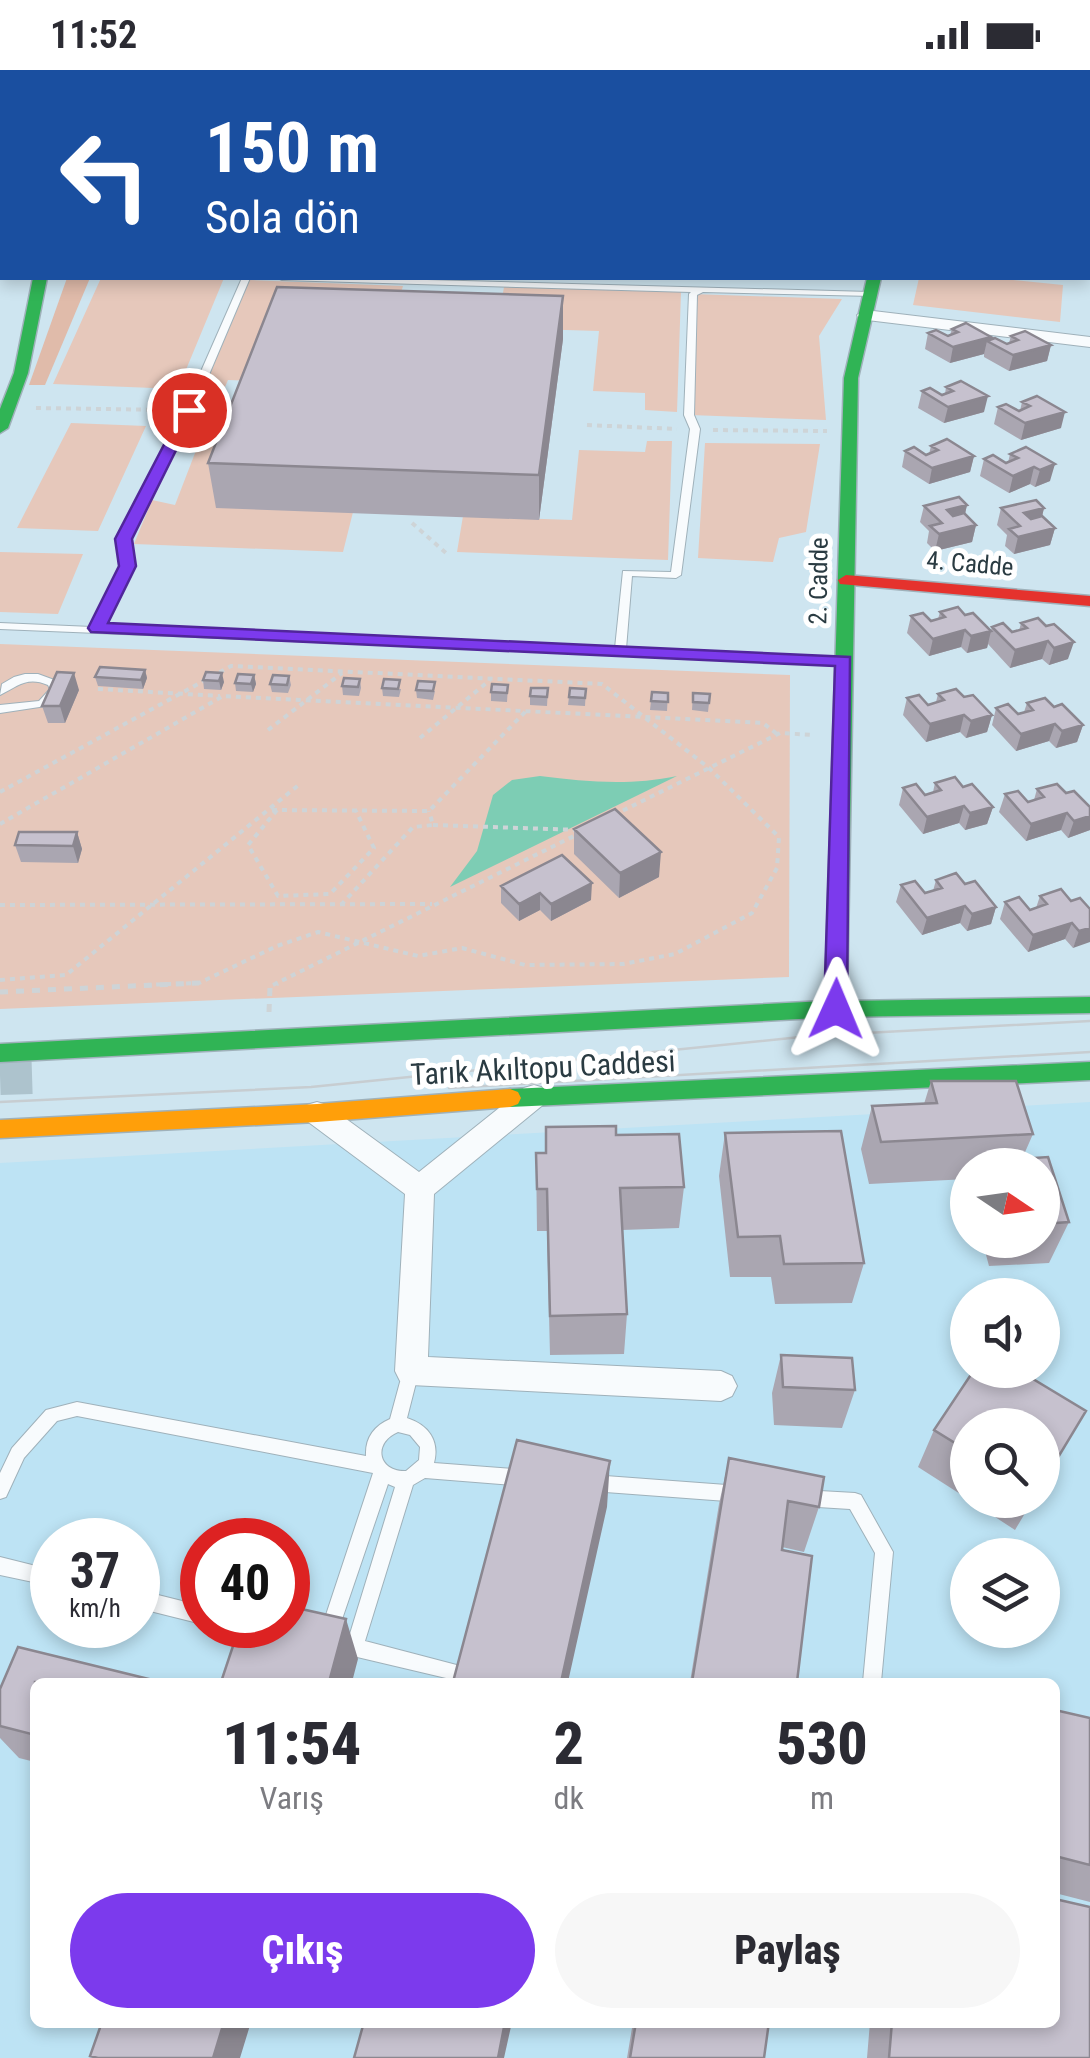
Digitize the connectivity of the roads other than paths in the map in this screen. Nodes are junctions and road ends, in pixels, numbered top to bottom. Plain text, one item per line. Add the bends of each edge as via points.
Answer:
1 (38, 280) edge
2 (38, 280) edge
3 (245, 280) edge
4 (345, 280) edge
5 (472, 284) junction
6 (700, 290) junction
7 (869, 295) edge
8 (468, 297) edge
9 (1090, 342) edge
10 (0, 354) edge
11 (3, 408) edge
12 (846, 580) junction
13 (1090, 601) edge
14 (0, 626) edge
15 (97, 628) junction
16 (620, 651) junction
17 (844, 661) junction
18 (0, 692) edge
19 (0, 709) edge
20 (1090, 1004) edge
21 (836, 1009) junction
22 (740, 1014) junction
23 (484, 1051) dead end
24 (0, 1053) edge
25 (112, 1071) dead end
26 (1090, 1071) edge
27 (32, 1074) tunnel mouth
28 (534, 1096) junction
29 (317, 1114) junction
30 (0, 1129) edge
31 (420, 1188) junction
32 (411, 1371) junction
33 (721, 1386) dead end
34 (396, 1425) junction
35 (379, 1469) junction
36 (414, 1474) junction
37 (0, 1491) edge
38 (759, 1495) edge
39 (778, 1496) edge
40 (0, 1566) edge
41 (30, 1573) edge
42 (355, 1646) junction
43 (462, 1674) edge
44 (872, 1678) edge

1 - 11 main road via 21,373
2 - 10 main road
3 - 15 lane via 124,539 127,566
4 - 5 lane
5 - 6 lane
5 - 8 lane
6 - 7 lane
6 - 16 lane via 693,294 695,430 676,576 627,574
7 - 9 street
7 - 12 main road, 2. Cadde via 852,378
12 - 13 main road, 4. Cadde
12 - 17 main road, 2. Cadde
14 - 15 lane
15 - 16 lane
16 - 17 lane
17 - 21 main road, 2. Cadde
18 - 19 lane via 31,676 56,690 42,704
20 - 21 main road, Tarık Akıltopu Caddesi
21 - 22 main road, Tarık Akıltopu Caddesi
22 - 23 main road via 589,1041
22 - 24 main road, Tarık Akıltopu Caddesi
25 - 27 main road
26 - 28 main road, Tarık Akıltopu Caddesi
28 - 29 main road, Tarık Akıltopu Caddesi
28 - 31 street
29 - 30 main road, Tarık Akıltopu Caddesi
29 - 31 street
31 - 32 street
32 - 33 street
32 - 34 lane
34 - 35 lane via 372,1449
34 - 36 lane via 414,1427 427,1438 430,1454
35 - 36 lane via 388,1477
35 - 37 lane via 77,1409 52,1415 18,1452
35 - 42 lane via 317,1640
36 - 38 lane
36 - 42 lane
39 - 44 lane via 856,1501 884,1552
40 - 41 lane
42 - 43 lane

